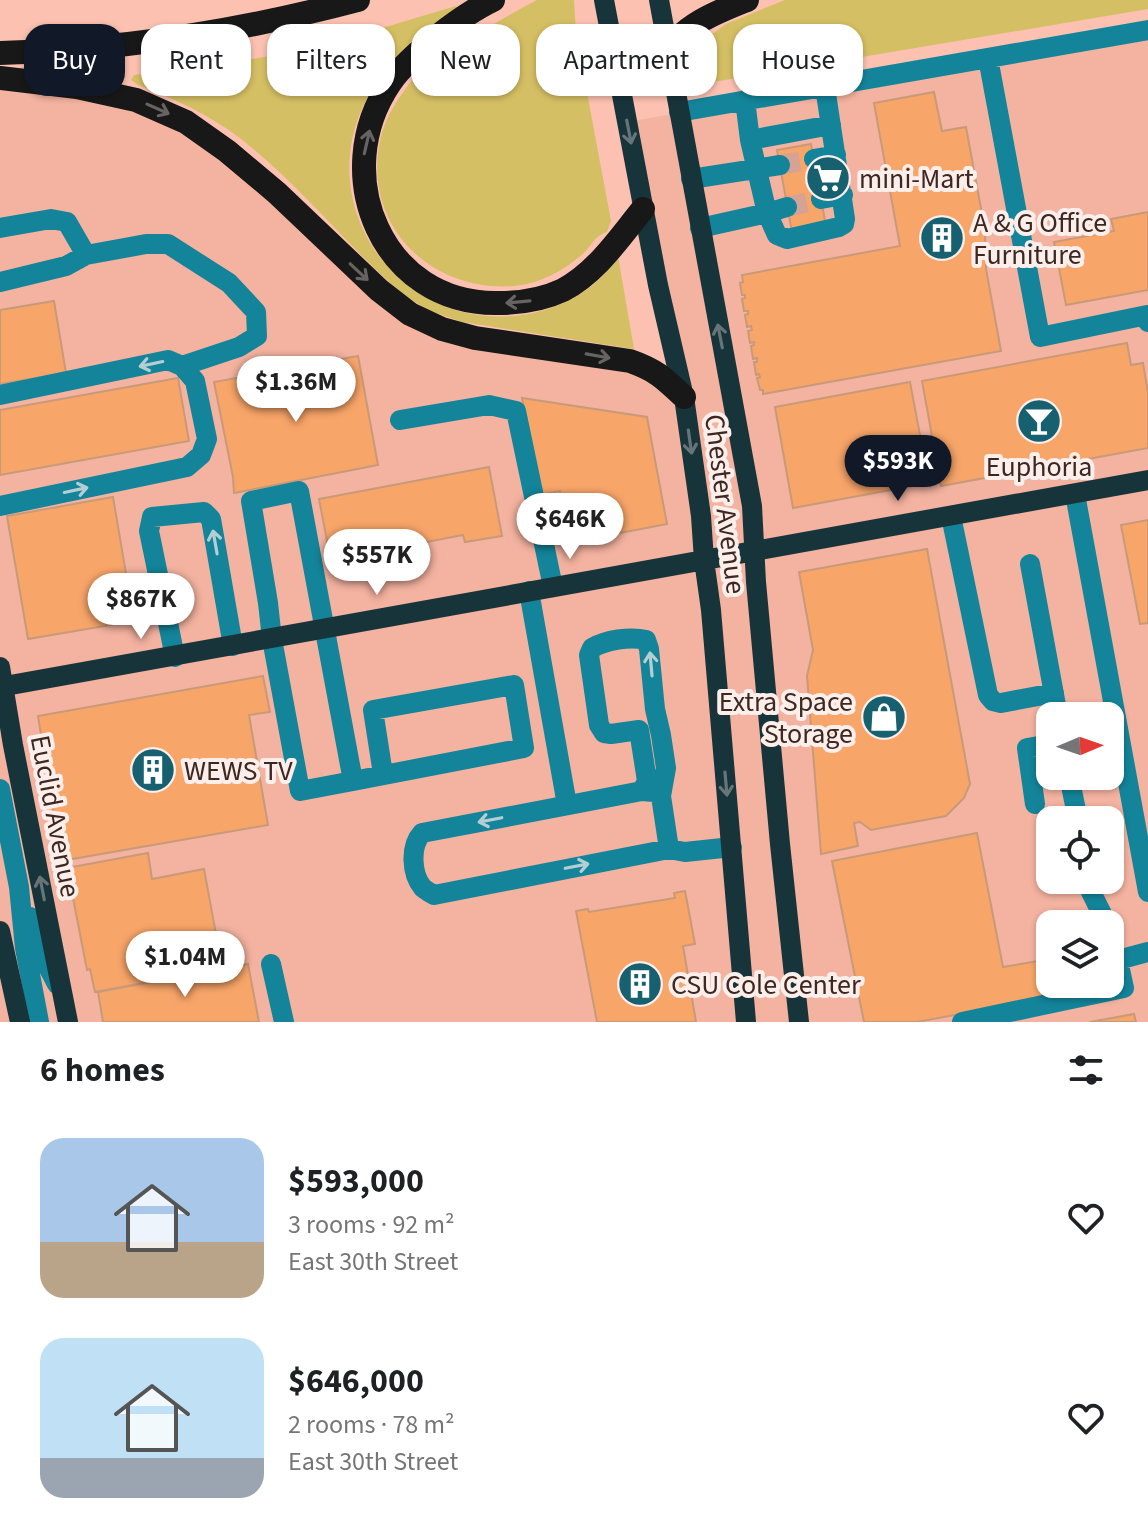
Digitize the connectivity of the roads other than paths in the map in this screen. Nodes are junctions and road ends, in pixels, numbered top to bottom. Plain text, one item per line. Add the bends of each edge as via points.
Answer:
1 (358, 0) edge
2 (493, 0) edge
3 (604, 0) edge
4 (659, 0) edge
5 (747, 0) edge
6 (664, 24) edge
7 (700, 24) edge
8 (1148, 30) edge
9 (0, 53) edge
10 (988, 58) junction
11 (0, 78) edge
12 (863, 80) edge
13 (676, 96) edge
14 (770, 96) edge
15 (826, 96) edge
16 (745, 100) junction
17 (679, 112) junction
18 (831, 125) junction
19 (750, 140) junction
20 (836, 155) junction
21 (814, 159) tunnel mouth
22 (780, 165) tunnel mouth
23 (757, 169) junction
24 (691, 179) junction
25 (843, 195) junction
26 (821, 199) tunnel mouth
27 (643, 209) junction
28 (777, 210) junction
29 (0, 228) edge
30 (700, 228) junction
31 (86, 255) junction
32 (0, 282) edge
33 (1148, 322) edge
34 (182, 366) junction
35 (0, 395) edge
36 (684, 397) junction
37 (400, 420) dead end
38 (1148, 480) edge
39 (1075, 494) junction
40 (0, 506) edge
41 (951, 516) junction
42 (754, 551) junction
43 (704, 560) junction
44 (1030, 564) dead end
45 (553, 587) junction
46 (529, 591) junction
47 (325, 629) junction
48 (272, 639) junction
49 (233, 646) junction
50 (175, 657) junction
51 (1, 680) edge
52 (1054, 693) junction
53 (1056, 702) edge
54 (1109, 702) edge
55 (655, 709) junction
56 (639, 730) junction
57 (1036, 746) edge
58 (1124, 766) edge
59 (383, 774) junction
60 (353, 781) junction
61 (0, 789) edge
62 (652, 794) junction
63 (1035, 804) dead end
64 (567, 805) junction
65 (1142, 829) edge
66 (732, 847) junction
67 (669, 849) junction
68 (19, 887) junction
69 (1148, 892) edge
70 (0, 931) edge
71 (1148, 952) edge
72 (1124, 958) edge
73 (271, 964) dead end
74 (62, 992) junction
75 (1076, 998) edge
76 (20, 1022) edge
77 (39, 1022) edge
78 (68, 1022) edge
79 (284, 1022) edge
80 (746, 1022) edge
81 (799, 1022) edge
82 (962, 1022) edge

1 - 9 highway via 173,39
27 -> 2 highway via 582,278 538,300 482,303 454,297 435,290 395,257 366,199 363,158 373,117 389,84 409,61
3 -> 27 main road, Chester Avenue
4 - 6 main road, Chester Avenue
5 - 7 highway
8 - 10 street
10 - 12 street
10 - 33 street via 1040,337 1147,315
11 -> 36 highway via 136,100 186,122 277,193 379,290 410,314 442,329 630,361 650,368
13 - 17 main road, Chester Avenue
14 - 16 street
15 - 18 street
16 - 17 street
16 - 19 street
17 - 24 main road, Chester Avenue
18 - 19 street
18 - 20 street
19 - 23 street
20 - 21 street
20 - 25 street
22 - 23 street
23 - 24 street
23 - 28 street
24 - 30 main road, Chester Avenue
25 - 26 street
25 - 28 street via 844,224 787,239 777,235
27 - 36 main road, Chester Avenue
28 - 30 street
29 - 31 street via 51,219 67,222
42 -> 30 main road, Chester Avenue via 752,506
31 - 32 street via 66,266
31 - 34 street via 168,244 229,283 256,312 257,336
34 -> 35 street via 168,360
40 -> 34 street via 187,467 201,455 207,439 195,381
36 -> 43 main road, Chester Avenue
37 - 45 street via 489,405 516,411
38 - 39 main road
39 - 41 main road
39 - 54 street
41 - 42 main road
41 - 52 street via 988,695 1001,703
42 - 43 main road
42 - 81 main road, Chester Avenue
43 - 45 main road
43 -> 66 main road, Chester Avenue
44 - 52 street
45 - 46 main road
46 - 47 main road
46 - 64 street
47 - 48 main road
47 - 48 street via 299,491 251,501
47 - 60 street
48 - 49 main road
48 - 60 street via 300,791
49 - 50 main road
49 -> 50 street via 211,519 204,512 152,517 149,531
50 - 51 main road
74 -> 51 main road, Euclid Avenue
52 - 53 street
55 - 56 street
55 -> 56 street via 646,640 592,648 599,725 611,734
55 - 62 street via 666,768
56 - 62 street
57 - 63 street via 1027,748
58 - 65 street
59 - 59 street via 373,710 514,685 524,748
59 - 60 street
61 - 68 street
62 - 64 street
62 - 67 street
64 -> 67 street via 422,833 413,855 417,876 434,895
65 - 69 street
66 - 67 street
66 - 80 main road, Chester Avenue
68 - 74 street
68 - 77 street
70 - 76 main road
71 - 72 street
73 - 79 street
74 - 78 main road, Euclid Avenue
75 - 82 street

